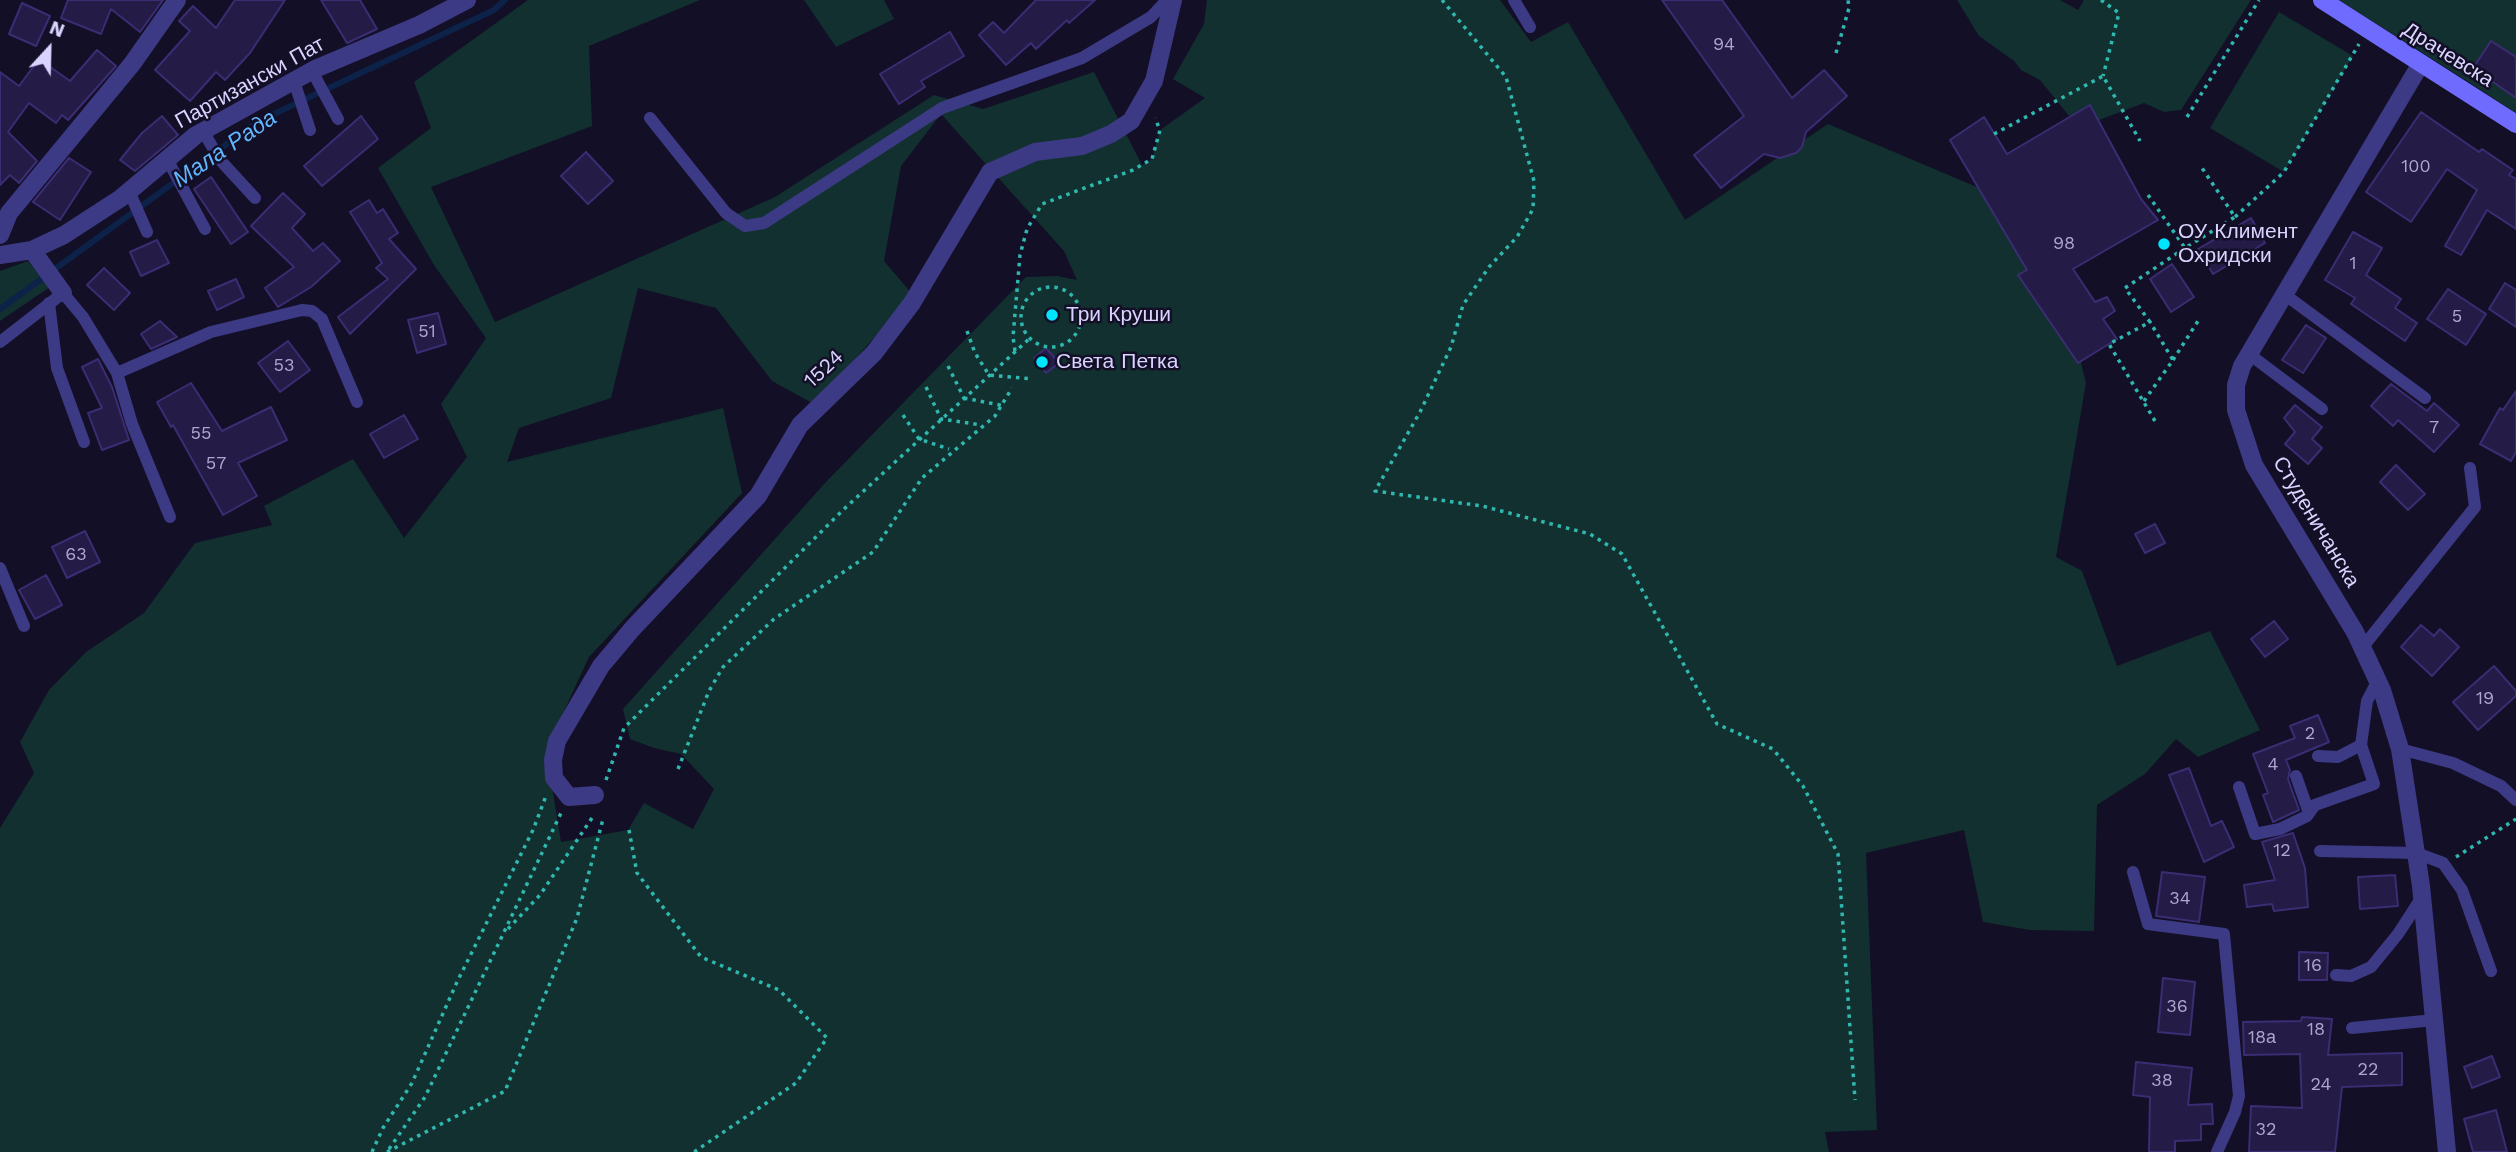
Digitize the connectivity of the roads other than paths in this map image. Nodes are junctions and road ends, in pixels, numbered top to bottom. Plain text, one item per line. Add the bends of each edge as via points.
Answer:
1 (177, 0) edge
2 (467, 0) edge
3 (1167, 0) edge
4 (1173, 0) edge
5 (1514, 0) edge
6 (2322, 0) edge
7 (1530, 27) dead end
8 (2420, 65) junction
9 (316, 77) junction
10 (296, 87) junction
11 (338, 118) dead end
12 (650, 118) dead end
13 (2516, 124) edge
14 (310, 130) dead end
15 (207, 138) junction
16 (171, 166) junction
17 (131, 196) junction
18 (255, 198) dead end
19 (205, 229) dead end
20 (147, 232) dead end
21 (0, 235) edge
22 (32, 250) junction
23 (0, 255) edge
24 (2284, 294) junction
25 (56, 298) junction
26 (0, 342) edge
27 (2249, 354) junction
28 (117, 373) junction
29 (2425, 398) dead end
30 (357, 402) dead end
31 (2322, 409) dead end
32 (84, 442) dead end
33 (2470, 468) dead end
34 (170, 517) dead end
35 (0, 568) edge
36 (24, 626) dead end
37 (2362, 648) junction
38 (2378, 680) junction
39 (2361, 745) junction
40 (2400, 748) junction
41 (2318, 756) dead end
42 (2296, 776) dead end
43 (2239, 787) dead end
44 (595, 795) road end
45 (2516, 800) edge
46 (2309, 813) junction
47 (2320, 851) dead end
48 (2416, 853) junction
49 (2133, 872) dead end
50 (2422, 897) junction
51 (2491, 971) dead end
52 (2336, 975) dead end
53 (2434, 1020) junction
54 (2352, 1028) dead end
55 (2217, 1152) edge
56 (2446, 1152) edge

1 - 21 street via 132,64 9,213
2 - 9 street, Партизански Пат
3 - 12 lane via 1151,17 1082,58 942,108 764,223 745,226 726,213
4 - 44 street, 1524 via 1161,60 1131,121 1082,146 1035,152 990,172 912,303 874,353 800,425 758,496 601,666 557,741 553,761 554,778 569,797
5 - 7 lane
6 - 8 main road, Драчевска
8 - 13 main road, Драчевска
8 - 24 street, Студеничанска
9 - 10 street, Партизански Пат
9 - 11 lane
10 - 14 lane
10 - 15 street, Партизански Пат
15 - 16 street, Партизански Пат
15 - 18 lane via 220,160
16 - 17 street, Партизански Пат
16 - 19 lane
17 - 20 lane
17 - 22 street, Партизански Пат
22 - 23 street, Партизански Пат
22 - 25 street
24 - 27 street, Студеничанска
24 - 29 lane
25 - 26 lane
25 - 28 lane via 83,317
25 - 32 lane via 57,368
27 - 31 lane
27 - 37 street, Студеничанска via 2236,386 2236,410 2254,465
28 - 30 lane via 211,332 312,311 322,319
28 - 34 lane via 132,424
33 - 37 lane via 2475,507
35 - 36 lane
37 - 38 street, Студеничанска
38 - 39 lane via 2367,701
38 - 40 street, Студеничанска
39 - 41 lane via 2338,757
39 - 46 lane via 2374,784 2315,806
40 - 45 lane via 2453,763 2501,786
40 - 48 street, Студеничанска
42 - 46 lane
43 - 46 lane via 2255,834 2280,829
47 - 48 lane
48 - 50 street, Студеничанска
48 - 51 lane via 2443,863 2462,890
49 - 55 lane via 2148,924 2224,934 2239,1096
50 - 52 lane via 2371,967 2351,976
50 - 53 street, Студеничанска
53 - 54 lane
53 - 56 street, Студеничанска

